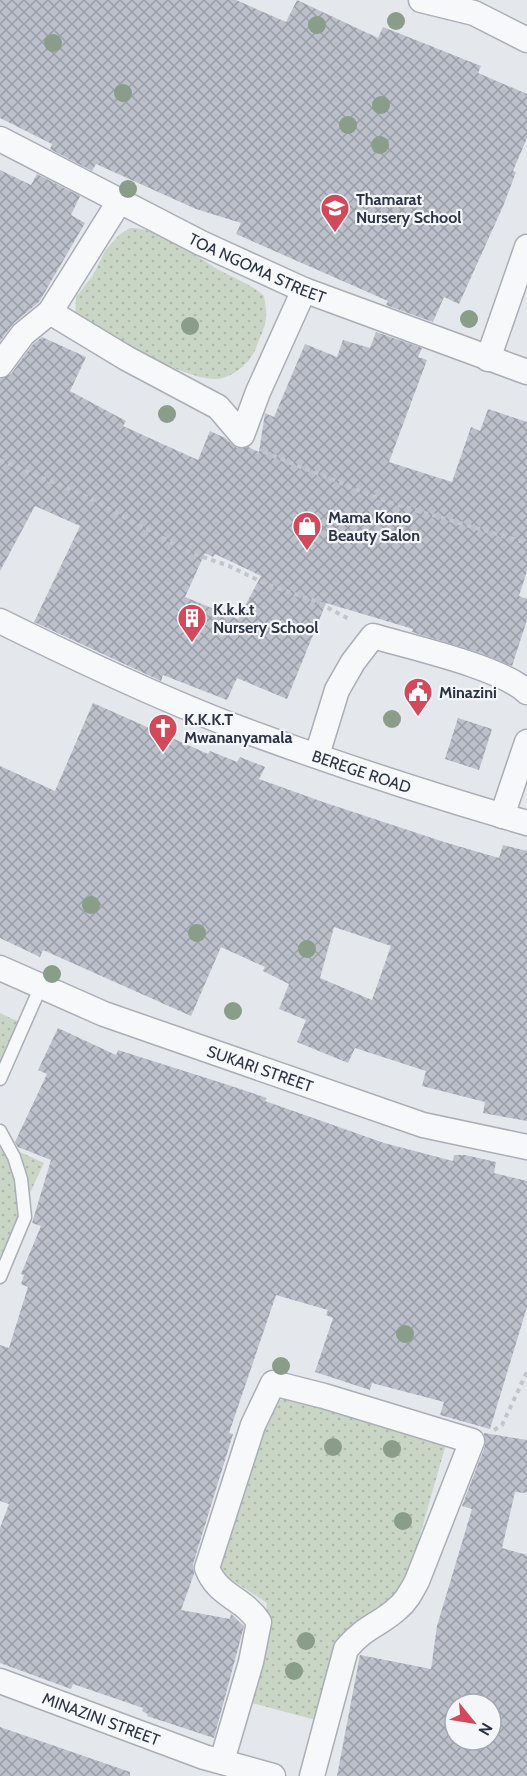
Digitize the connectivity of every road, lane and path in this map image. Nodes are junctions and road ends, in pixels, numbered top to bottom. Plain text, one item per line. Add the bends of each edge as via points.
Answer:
1 (421, 0) edge
2 (527, 40) edge
3 (0, 140) edge
4 (119, 202) junction
5 (527, 247) edge
6 (304, 290) junction
7 (50, 312) junction
8 (488, 359) junction
9 (0, 365) edge
10 (527, 372) edge
11 (242, 435) junction
12 (0, 460) edge
13 (527, 543) edge
14 (0, 621) edge
15 (373, 636) junction
16 (527, 692) edge
17 (527, 742) edge
18 (317, 755) junction
19 (502, 816) junction
20 (527, 823) edge
21 (0, 968) edge
22 (41, 986) junction
23 (0, 1079) edge
24 (0, 1131) edge
25 (527, 1147) edge
26 (0, 1277) edge
27 (527, 1372) edge
28 (472, 1441) junction
29 (0, 1681) edge
30 (208, 1765) edge
31 (273, 1776) edge
32 (312, 1776) edge

1 - 2 street via 474,13
3 - 4 street, TOA NGOMA STREET
4 - 6 street, TOA NGOMA STREET
4 - 7 street
5 - 8 street
6 - 8 street, TOA NGOMA STREET
6 - 11 street
7 - 9 street via 23,334
7 - 11 street via 126,358 218,406
8 - 10 street, TOA NGOMA STREET
11 - 13 path via 261,451 388,502
12 - 15 path via 83,495 189,552 315,601
14 - 18 street, BEREGE ROAD via 102,670 241,729
15 - 16 street via 425,649 504,678
15 - 18 street via 337,690
17 - 19 street
18 - 19 street, BEREGE ROAD
19 - 20 street, BEREGE ROAD
21 - 22 street, SUKARI STREET
22 - 23 lane
22 - 25 street, SUKARI STREET via 104,1014 423,1125
24 - 26 lane via 21,1179 25,1217
27 - 28 path via 502,1425
28 - 30 street via 273,1383 253,1425 207,1568 213,1583 244,1605 259,1622 251,1662
28 - 32 street via 407,1599 359,1634 346,1649
29 - 30 street, MINAZINI STREET
30 - 31 street, MINAZINI STREET

